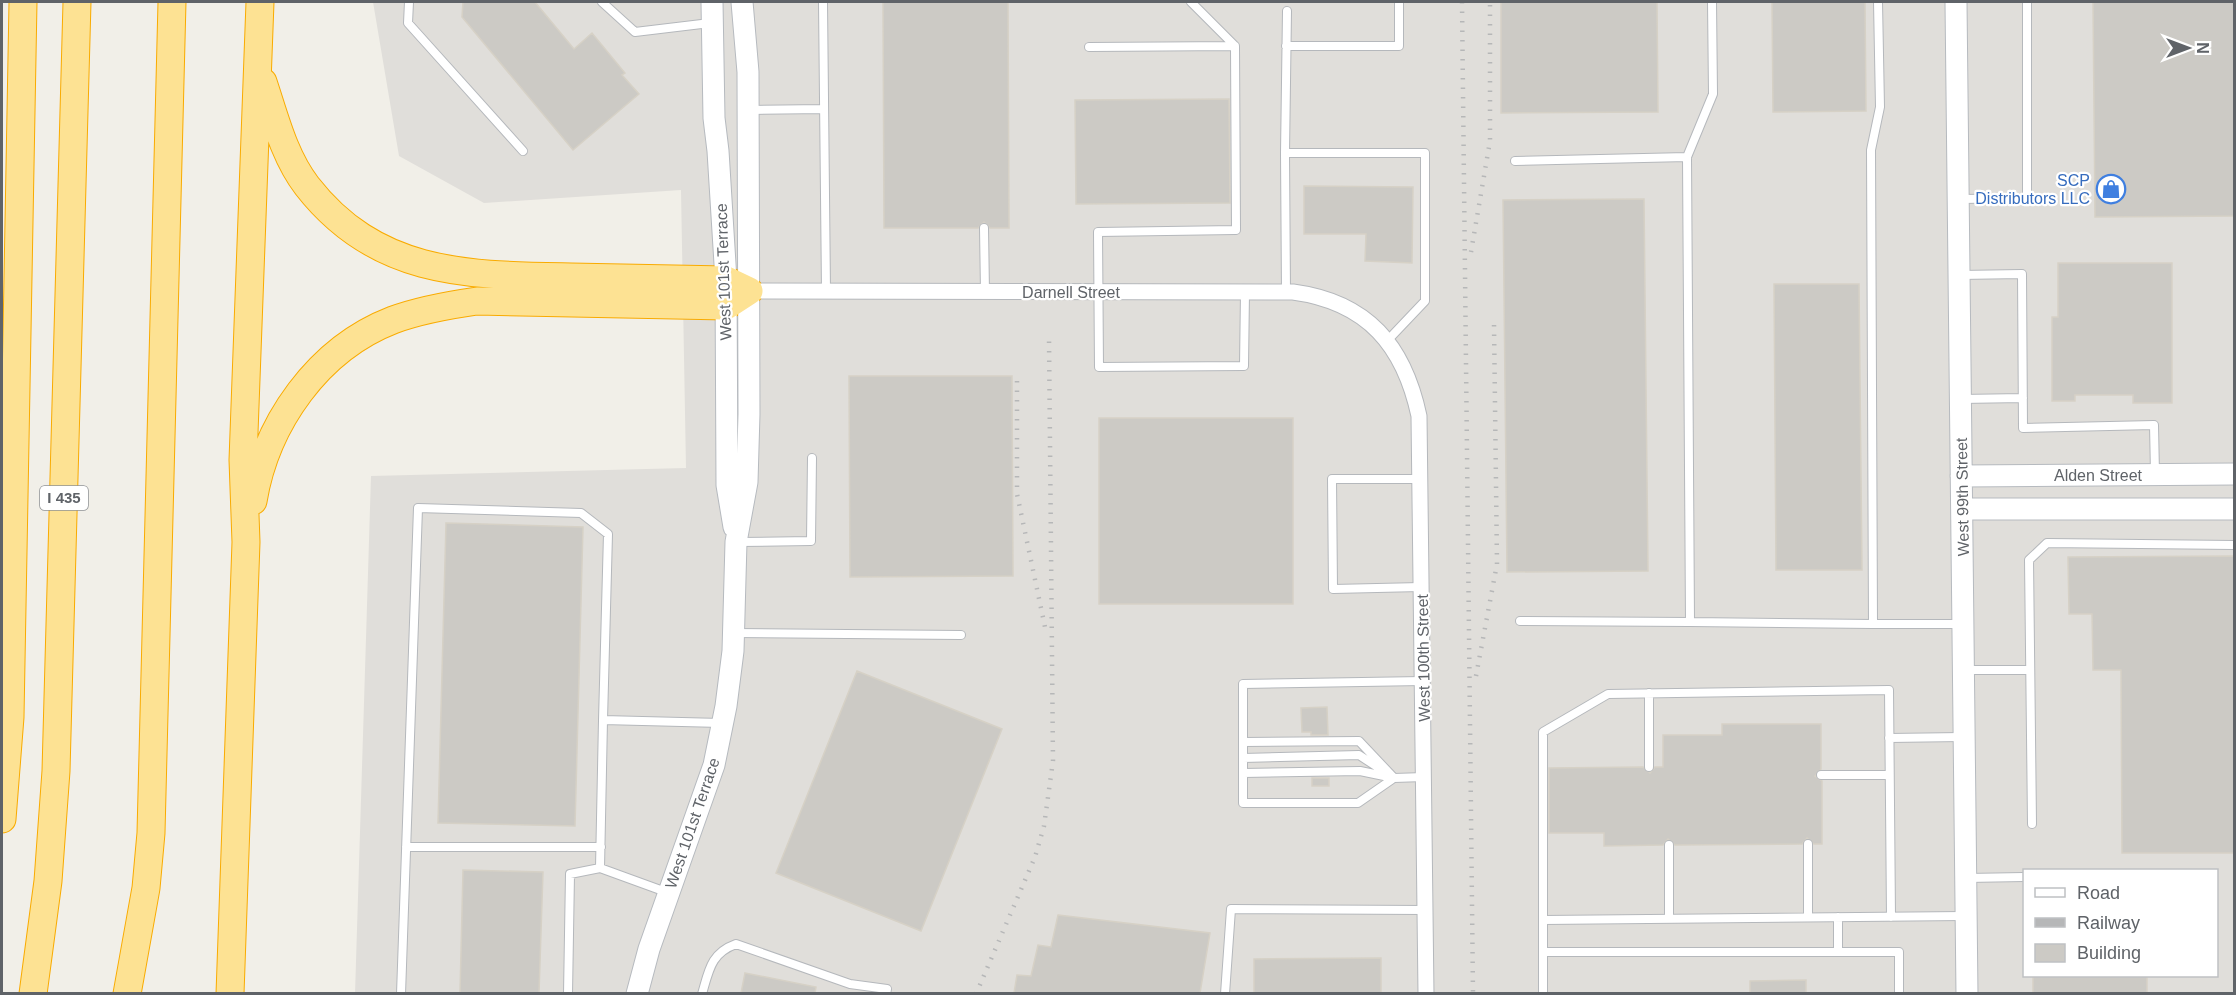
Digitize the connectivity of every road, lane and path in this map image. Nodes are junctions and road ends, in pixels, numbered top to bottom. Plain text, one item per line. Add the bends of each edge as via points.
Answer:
1 (23, 2) edge
2 (77, 2) edge
3 (172, 2) edge
4 (260, 2) edge
5 (409, 2) edge
6 (602, 2) edge
7 (712, 2) edge
8 (742, 2) edge
9 (824, 2) edge
10 (1191, 2) edge
11 (1399, 2) edge
12 (1712, 2) edge
13 (1878, 2) edge
14 (1956, 2) edge
15 (2027, 2) edge
16 (1287, 11) dead end
17 (712, 23) junction
18 (1235, 46) junction
19 (1286, 46) junction
20 (1089, 47) dead end
21 (258, 67) junction
22 (824, 109) junction
23 (748, 110) junction
24 (523, 151) dead end
25 (1285, 153) junction
26 (1687, 157) junction
27 (1515, 161) dead end
28 (1958, 199) junction
29 (984, 228) dead end
30 (1959, 275) junction
31 (826, 291) junction
32 (985, 292) junction
33 (1098, 292) junction
34 (1245, 292) junction
35 (1286, 292) junction
36 (734, 293) junction
37 (1384, 337) junction
38 (2023, 398) junction
39 (1960, 399) junction
40 (812, 458) dead end
41 (2235, 474) edge
42 (2154, 475) junction
43 (1961, 476) junction
44 (1420, 479) junction
45 (1962, 509) junction
46 (2155, 509) junction
47 (2235, 509) edge
48 (246, 542) junction
49 (736, 542) junction
50 (2235, 545) edge
51 (1422, 587) junction
52 (1520, 621) dead end
53 (1690, 622) junction
54 (1873, 624) junction
55 (1963, 624) junction
56 (734, 633) junction
57 (961, 635) dead end
58 (1963, 670) junction
59 (2031, 670) junction
60 (1423, 681) junction
61 (1649, 693) junction
62 (603, 720) junction
63 (722, 723) junction
64 (1964, 736) junction
65 (1889, 738) junction
66 (1243, 742) junction
67 (1243, 758) junction
68 (1649, 767) dead end
69 (1243, 773) junction
70 (1821, 775) dead end
71 (1889, 775) junction
72 (1424, 777) junction
73 (1394, 778) junction
74 (2, 819) edge
75 (2032, 824) dead end
76 (1808, 844) dead end
77 (1669, 845) dead end
78 (406, 848) junction
79 (601, 848) junction
80 (600, 868) junction
81 (2023, 876) edge
82 (1966, 878) junction
83 (669, 893) junction
84 (1426, 910) junction
85 (1966, 916) junction
86 (1808, 917) junction
87 (1838, 917) junction
88 (1891, 917) junction
89 (1669, 919) junction
90 (1543, 920) junction
91 (1543, 952) junction
92 (1838, 952) junction
93 (642, 992) edge
94 (33, 993) edge
95 (127, 993) edge
96 (230, 993) edge
97 (401, 993) edge
98 (568, 993) edge
99 (702, 993) edge
100 (886, 993) edge
101 (1225, 993) edge
102 (1426, 993) edge
103 (1543, 993) edge
104 (1899, 993) edge
105 (1967, 993) edge

1 - 74 highway via 10,717
2 - 94 highway, I 435 via 56,771 48,881
3 - 95 highway via 152,833
4 - 21 highway
5 - 24 lane via 408,23
6 - 17 lane via 635,32
7 - 17 street, West 101st Terrace
8 - 23 street, West 101st Terrace
9 - 22 lane
10 - 18 lane
11 - 19 lane via 1399,46
12 - 26 lane via 1713,94
13 - 54 lane via 1880,107 1871,150
14 - 28 street, West 99th Street
15 - 28 lane via 2027,198
16 - 19 lane
17 - 36 street, West 101st Terrace via 714,118
18 - 20 lane
18 - 33 lane via 1236,230 1098,232
19 - 25 lane
21 - 36 highway via 285,149 306,185 339,220 393,254 450,271
21 - 48 highway via 243,460
22 - 23 lane
22 - 31 lane
23 - 36 street, West 101st Terrace
25 - 35 lane
25 - 37 lane via 1425,153 1425,302
26 - 27 lane
26 - 53 lane
28 - 30 street, West 99th Street
29 - 32 lane
30 - 38 lane via 2022,274
30 - 39 street, West 99th Street
31 - 32 street, Darnell Street
31 - 36 street, Darnell Street
32 - 33 street, Darnell Street
33 - 34 street, Darnell Street
33 - 34 lane via 1099,367 1244,366
34 - 35 street, Darnell Street
35 - 37 street, Darnell Street via 1341,304
36 - 48 highway via 477,301 425,310 365,334 308,382 277,426 256,482
36 - 49 street, West 101st Terrace via 727,485
37 - 44 street, West 100th Street via 1412,383 1419,416
38 - 39 lane
38 - 42 lane via 2023,428 2154,425
39 - 43 street, West 99th Street
40 - 49 lane via 811,541
41 - 42 street, Alden Street
42 - 43 street, Alden Street
42 - 46 street
43 - 45 street, West 99th Street
44 - 51 street, West 100th Street
44 - 51 lane via 1332,479 1333,589
45 - 46 street, Alden Street
45 - 55 street, West 99th Street
46 - 47 street, Alden Street
48 - 96 highway
49 - 56 street, West 101st Terrace
50 - 59 lane via 2047,543 2029,560
51 - 60 street, West 100th Street
52 - 53 lane
53 - 54 lane
54 - 55 lane
55 - 58 street, West 99th Street
56 - 57 lane
56 - 63 street, West 101st Terrace
58 - 59 lane
58 - 64 street, West 99th Street
59 - 75 lane
60 - 66 lane via 1243,684
60 - 72 street, West 100th Street
61 - 65 lane via 1889,690
61 - 68 lane
61 - 90 lane via 1608,694 1543,732
62 - 63 lane
62 - 78 lane via 608,534 580,513 418,508
62 - 79 lane
63 - 83 street, West 101st Terrace via 699,814
64 - 65 lane
64 - 82 street, West 99th Street
65 - 71 lane
66 - 67 lane
66 - 73 lane via 1359,741
67 - 69 lane
67 - 73 lane via 1359,756
69 - 73 lane via 1360,771
69 - 73 lane via 1243,803 1358,803
70 - 71 lane
71 - 88 lane
72 - 73 lane
72 - 84 street, West 100th Street
76 - 86 lane
77 - 89 lane
78 - 79 lane
78 - 97 lane
79 - 80 lane
80 - 83 lane
80 - 98 lane via 570,874
81 - 82 lane
82 - 85 street, West 99th Street
83 - 93 street, West 101st Terrace
84 - 101 lane via 1231,909
84 - 102 street, West 100th Street
85 - 88 lane
85 - 105 street, West 99th Street
86 - 87 lane
86 - 89 lane
87 - 88 lane
87 - 92 lane
89 - 90 lane
90 - 91 lane
91 - 92 lane
91 - 103 lane
92 - 104 lane via 1899,952
99 - 100 lane via 713,958 736,944 850,984 887,989

